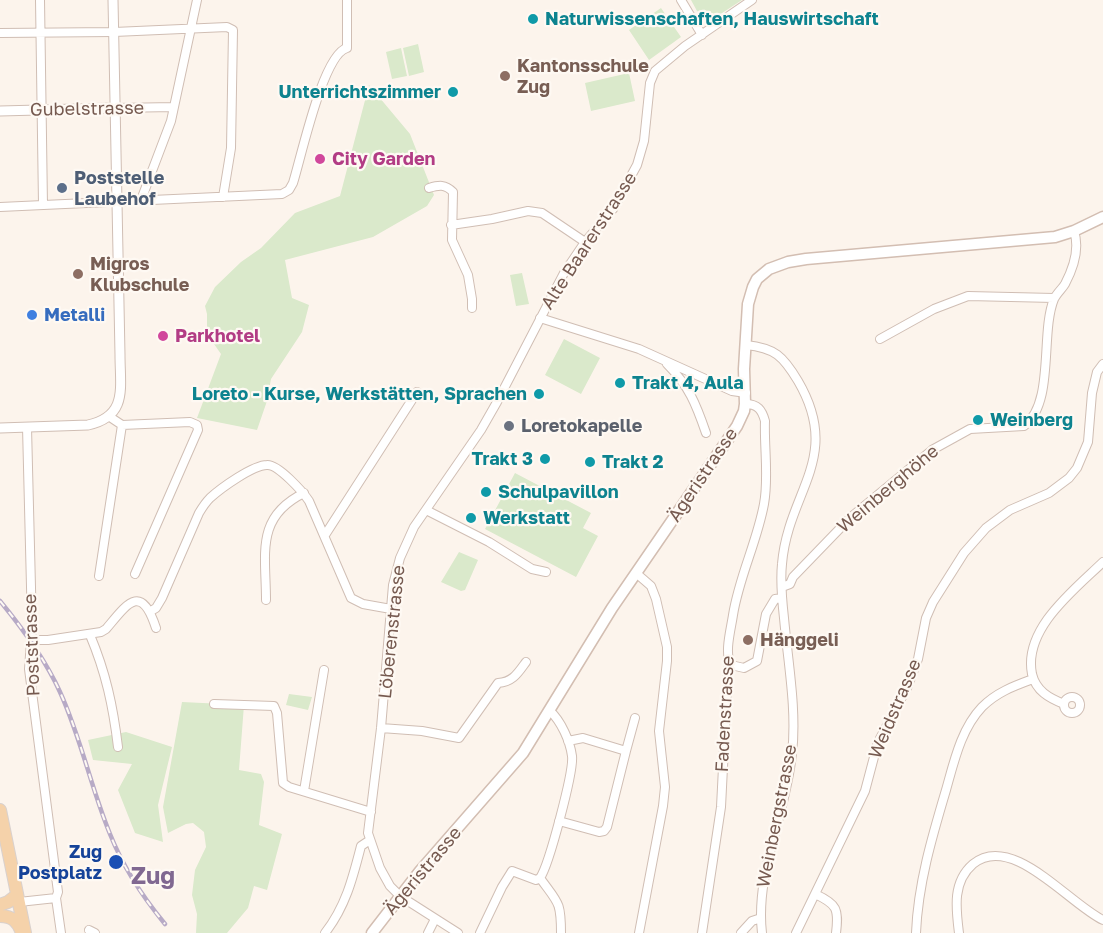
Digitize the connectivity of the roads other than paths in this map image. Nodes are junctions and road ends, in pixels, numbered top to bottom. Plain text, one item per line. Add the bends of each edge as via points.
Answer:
1 (40, 0) edge
2 (112, 0) edge
3 (197, 0) edge
4 (347, 0) edge
5 (681, 0) edge
6 (752, 0) edge
7 (192, 29) junction
8 (42, 32) junction
9 (114, 32) junction
10 (0, 33) edge
11 (702, 35) junction
12 (174, 107) junction
13 (115, 108) junction
14 (41, 110) junction
15 (0, 111) edge
16 (429, 188) dead end
17 (223, 197) junction
18 (141, 200) junction
19 (117, 202) junction
20 (43, 205) junction
21 (0, 207) edge
22 (1103, 218) edge
23 (451, 225) junction
24 (1074, 231) junction
25 (585, 242) junction
26 (1054, 298) junction
27 (472, 308) dead end
28 (540, 318) junction
29 (880, 339) dead end
30 (746, 345) junction
31 (664, 361) junction
32 (1103, 363) edge
33 (417, 392) dead end
34 (746, 398) junction
35 (110, 417) junction
36 (122, 425) junction
37 (27, 427) junction
38 (0, 428) edge
39 (706, 433) dead end
40 (303, 493) junction
41 (426, 510) junction
42 (325, 535) junction
43 (1103, 562) edge
44 (546, 572) dead end
45 (636, 573) junction
46 (135, 574) dead end
47 (99, 576) dead end
48 (782, 587) junction
49 (782, 598) junction
50 (266, 600) dead end
51 (391, 609) junction
52 (151, 611) junction
53 (156, 628) dead end
54 (90, 635) junction
55 (31, 640) junction
56 (526, 662) dead end
57 (731, 665) junction
58 (324, 670) dead end
59 (1033, 678) junction
60 (214, 704) dead end
61 (1064, 704) dead end
62 (550, 711) junction
63 (635, 718) dead end
64 (381, 728) junction
65 (568, 741) junction
66 (118, 747) dead end
67 (626, 751) junction
68 (304, 791) junction
69 (0, 810) edge
70 (371, 812) junction
71 (559, 821) junction
72 (370, 840) junction
73 (540, 878) junction
74 (814, 894) junction
75 (400, 896) junction
76 (18, 898) junction
77 (56, 898) junction
78 (0, 905) edge
79 (0, 916) edge
80 (761, 918) junction
81 (435, 919) junction
82 (1103, 920) edge
83 (24, 933) edge
84 (61, 933) edge
85 (326, 933) edge
86 (372, 933) edge
87 (428, 933) edge
88 (458, 933) edge
89 (480, 933) edge
90 (561, 933) edge
91 (639, 933) edge
92 (702, 933) edge
93 (741, 933) edge
94 (762, 933) edge
95 (796, 933) edge
96 (836, 933) edge
97 (916, 933) edge
98 (959, 933) edge

1 - 8 street
2 - 9 street
3 - 7 street
4 - 17 street via 347,48 330,64 289,190 282,194
5 - 11 street
6 - 11 street, Alte Baarerstrasse
7 - 9 street
7 - 12 street
7 - 17 street via 233,30 231,148
8 - 9 street
8 - 10 street
8 - 14 street
9 - 13 street
11 - 25 street, Alte Baarerstrasse via 652,75 637,165 613,209
12 - 13 street, Gubelstrasse
12 - 18 street
13 - 14 street, Gubelstrasse
13 - 19 street
14 - 15 street, Gubelstrasse
14 - 20 street
16 - 23 street via 438,185 453,192
17 - 18 street
18 - 19 street
19 - 20 street
19 - 35 street via 120,392
20 - 21 street
22 - 24 main road, Ägeristrasse
23 - 25 street via 528,211 542,213
23 - 27 street via 452,240 468,275
24 - 26 street via 1078,248 1072,269
24 - 30 main road, Ägeristrasse via 1031,240 806,259 776,265 763,273 753,288 748,304
25 - 28 street, Alte Baarerstrasse
26 - 29 street via 968,296
26 - 48 street, Weinberghöhe via 1046,371 1030,421 1024,426 970,429 932,450 851,517 793,577 790,585
28 - 31 street via 639,349
28 - 41 street, Löberenstrasse via 481,430
30 - 34 main road, Ägeristrasse
30 - 48 street, Weinbergstrasse via 765,347 781,357 806,394 816,426 813,461 783,552
31 - 34 street
31 - 39 street via 694,399
32 - 74 street, Weidstrasse via 1093,387 1088,442 1077,468 1049,493 1010,510 986,528 964,553 933,602 907,688 878,742 865,791
33 - 42 street
34 - 45 main road, Ägeristrasse via 736,426
34 - 57 street, Fadenstrasse via 760,408 765,422 766,478 764,505 735,605 728,656
35 - 36 street
35 - 37 street via 88,425
36 - 46 street via 190,422 198,430
36 - 47 street
37 - 38 street
37 - 55 street, Poststrasse
40 - 42 street
40 - 50 street via 270,522 266,535
40 - 52 street via 267,465 217,492 199,513 162,598
41 - 44 street via 532,569
41 - 51 street, Löberenstrasse via 400,558
42 - 51 street via 351,598
43 - 59 street via 1041,629 1031,651
45 - 62 main road, Ägeristrasse
45 - 91 street via 651,586 667,647 659,731 665,787
48 - 49 street, Weinbergstrasse
49 - 57 street via 775,599 766,614 757,661 744,668
49 - 80 street, Weinbergstrasse via 792,753 761,896
51 - 64 street, Löberenstrasse
52 - 53 street
52 - 54 street via 141,602 129,602 106,629
54 - 55 street
54 - 66 street via 104,668
55 - 77 street, Poststrasse via 29,669
56 - 64 street via 516,676 498,683 459,738
57 - 92 street, Fadenstrasse via 721,807
58 - 68 street
59 - 61 street via 1043,693
59 - 97 street via 996,694 981,708 965,733 928,853
60 - 68 street via 274,706 281,779 289,787
62 - 65 street
62 - 75 main road, Ägeristrasse via 512,767
63 - 67 street
64 - 70 street, Löberenstrasse
65 - 67 street via 583,738
65 - 71 street via 572,768
67 - 71 street via 604,831
68 - 70 street
69 - 76 main road
70 - 72 street, Löberenstrasse
71 - 73 street
72 - 75 street, Löberenstrasse via 380,868
72 - 85 street, Löberenstrasse via 361,846 348,895
73 - 89 street via 512,872
73 - 90 street via 559,904
74 - 95 street, Weidstrasse
74 - 96 street via 836,907
75 - 81 street
75 - 86 main road, Ägeristrasse
76 - 77 street
76 - 78 main road
76 - 83 main road
77 - 84 street, Poststrasse
79 - 83 main road via 12,917
80 - 93 street
80 - 94 street, Weinbergstrasse
81 - 87 street
81 - 88 street
82 - 98 street via 1019,862 1001,855 975,863 959,882

